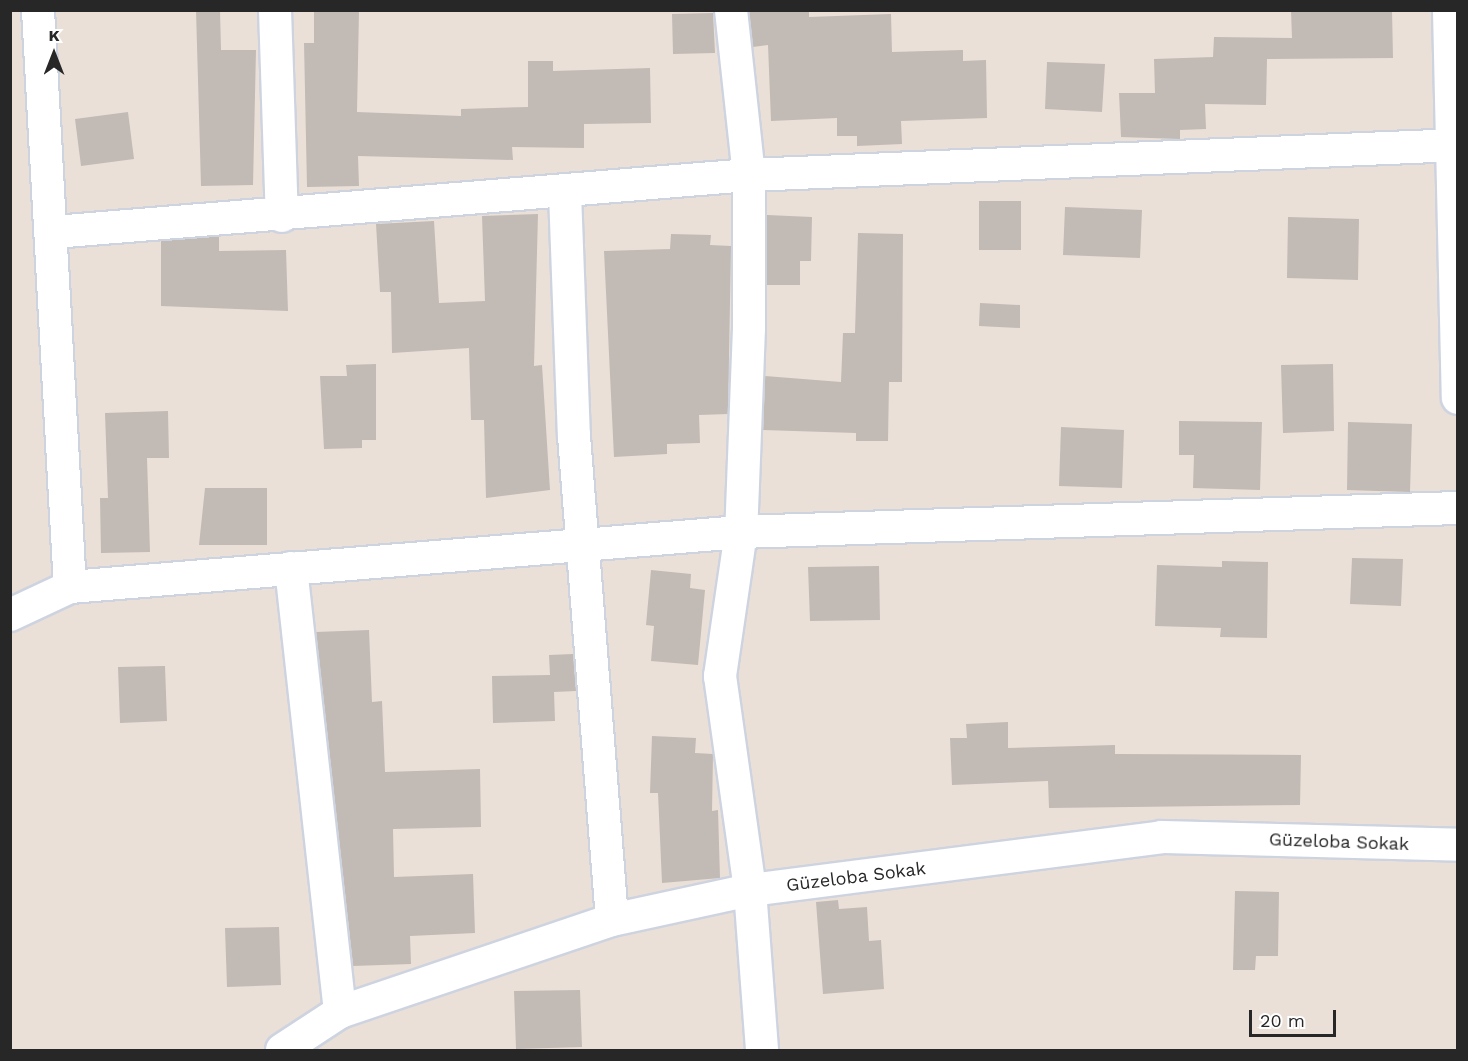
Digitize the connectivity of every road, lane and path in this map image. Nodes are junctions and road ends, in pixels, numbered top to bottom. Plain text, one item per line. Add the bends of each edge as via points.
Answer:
1 (38, 10) edge
2 (275, 10) edge
3 (731, 10) edge
4 (1449, 10) edge
5 (1455, 145) edge
6 (749, 175) junction
7 (565, 194) junction
8 (282, 216) junction
9 (54, 232) junction
10 (1458, 398) edge
11 (1458, 507) edge
12 (741, 532) junction
13 (582, 545) junction
14 (291, 568) junction
15 (70, 587) junction
16 (10, 615) edge
17 (1458, 845) edge
18 (750, 890) junction
19 (612, 920) junction
20 (340, 1012) junction
21 (282, 1050) edge
22 (762, 1050) edge

1 - 9 street
2 - 8 street
3 - 6 street
4 - 5 street
5 - 6 street
5 - 10 street
6 - 7 street
6 - 12 street
7 - 8 street
7 - 13 street
8 - 9 street
9 - 15 street
11 - 12 street
12 - 13 street
12 - 18 street via 720,676
13 - 14 street
13 - 19 street
14 - 15 street
14 - 20 street
15 - 16 street
17 - 18 street, Güzeloba Sokak via 1161,837
18 - 19 street, Güzeloba Sokak
18 - 22 street
19 - 20 street, Güzeloba Sokak
20 - 21 street, Güzeloba Sokak

